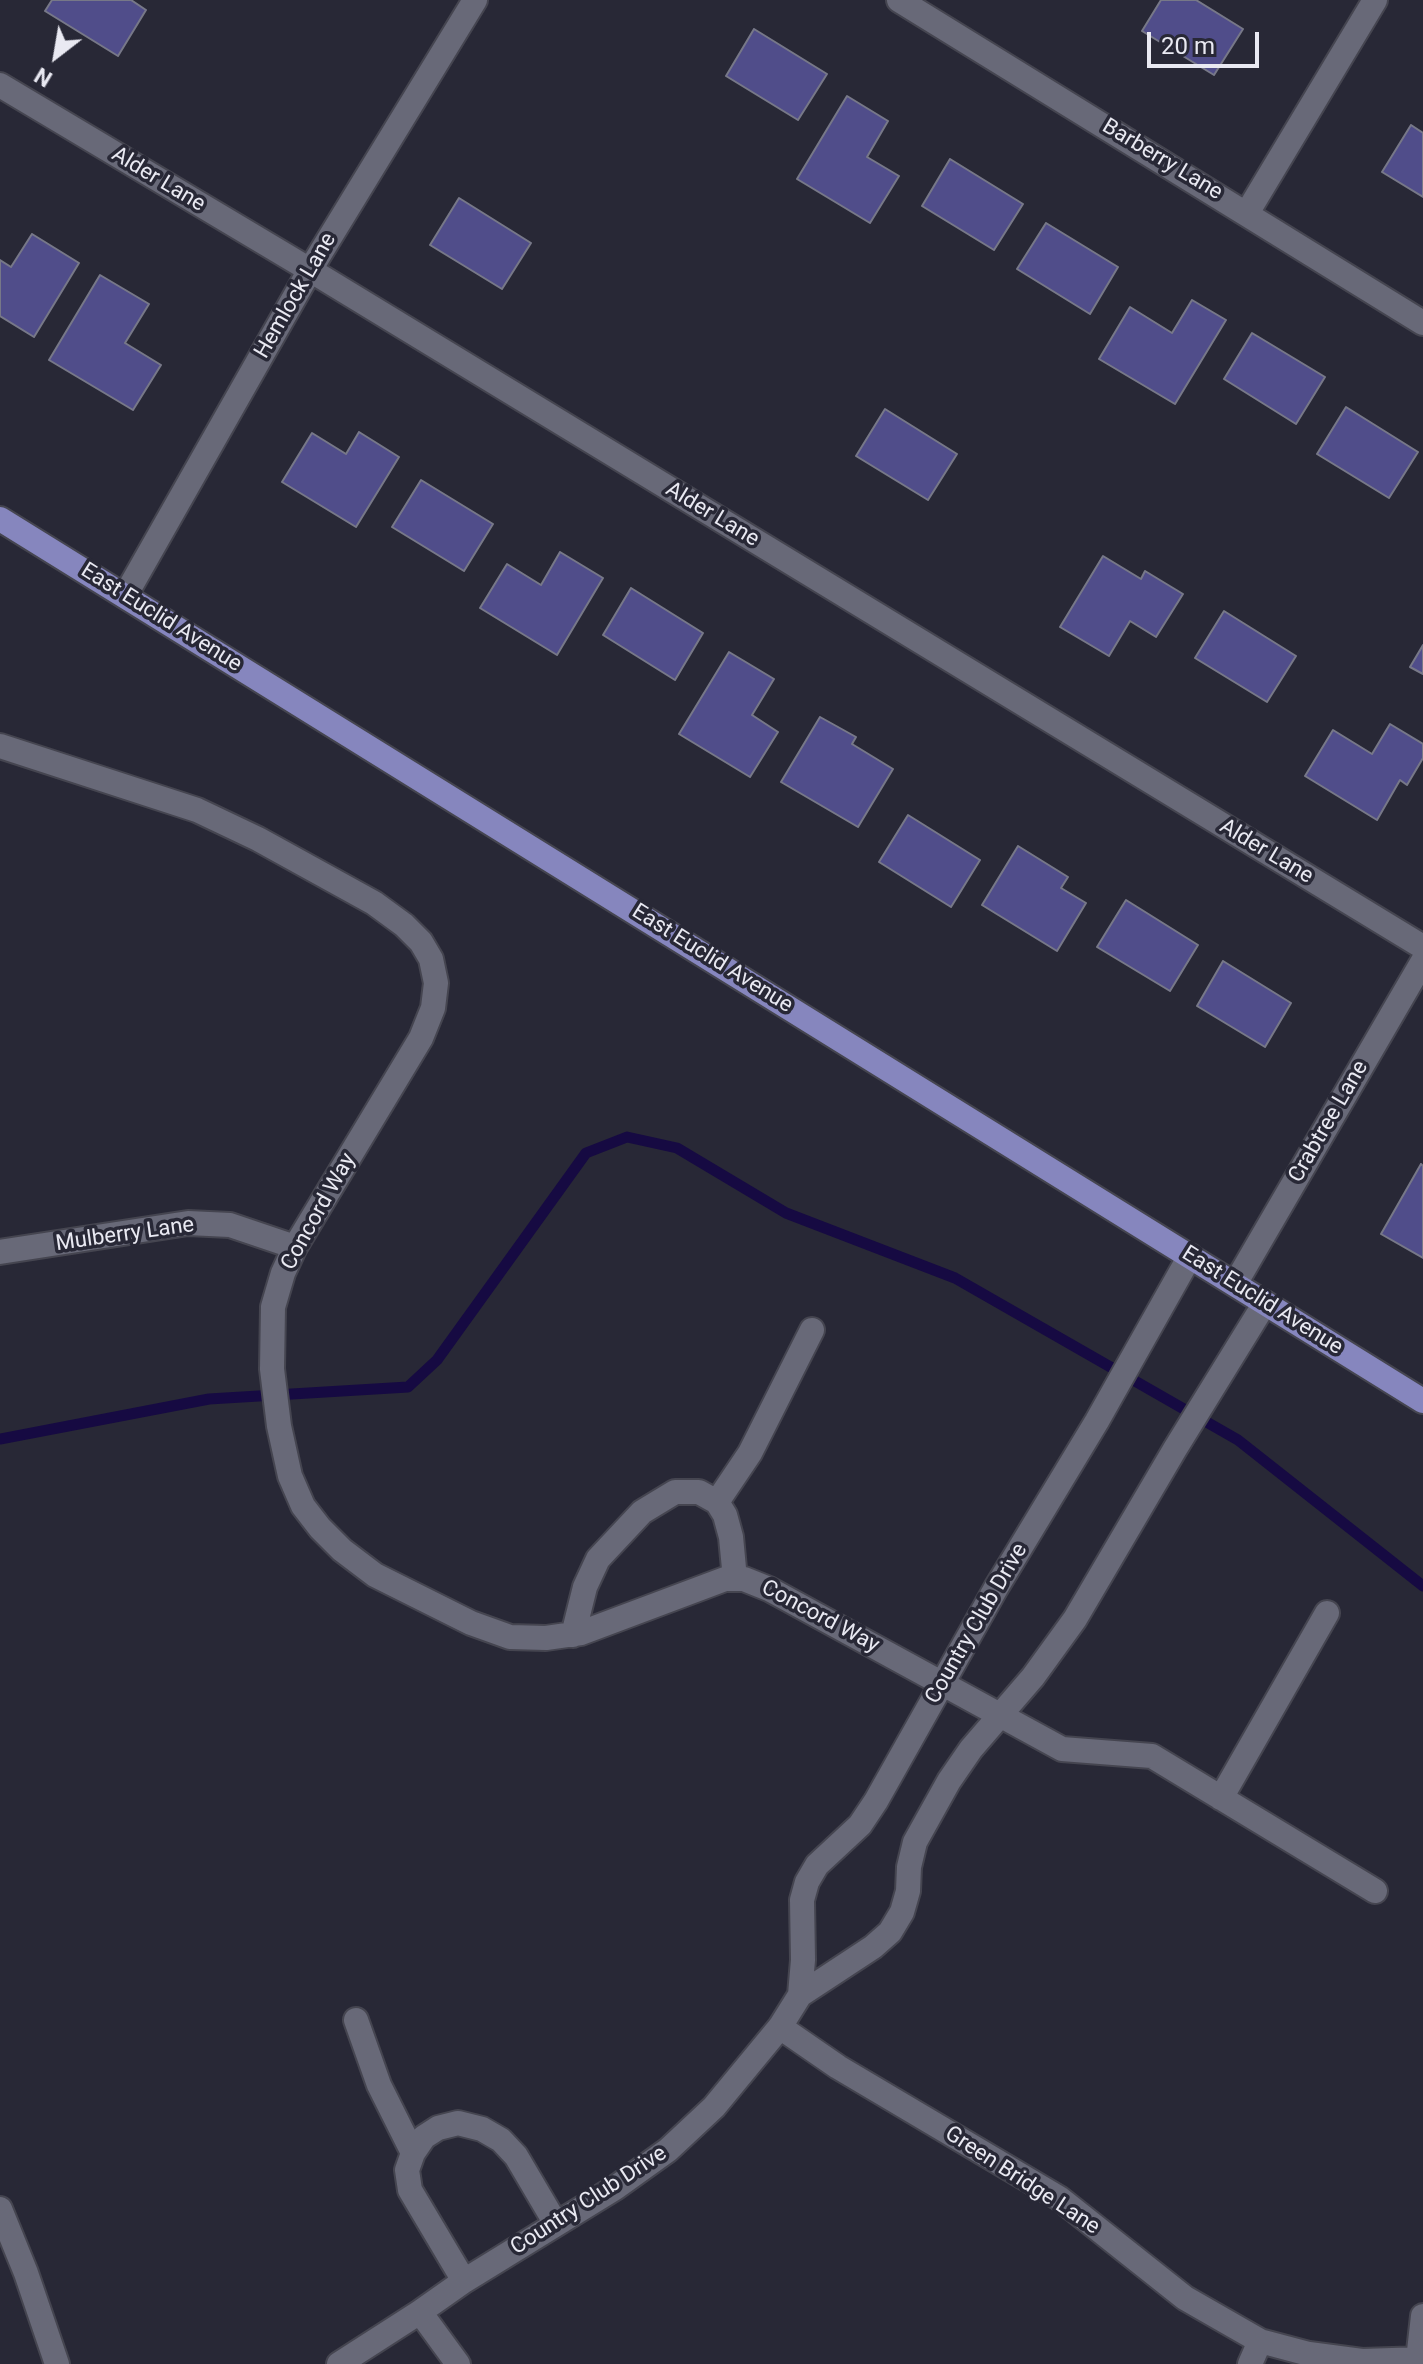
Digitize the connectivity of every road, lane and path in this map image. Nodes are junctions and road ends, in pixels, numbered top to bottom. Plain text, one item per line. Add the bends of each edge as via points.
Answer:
1 (475, 0) edge
2 (899, 0) edge
3 (1375, 0) edge
4 (0, 85) edge
5 (1247, 213) junction
6 (310, 270) junction
7 (1423, 323) edge
8 (0, 519) edge
9 (125, 596) junction
10 (0, 746) edge
11 (1423, 947) edge
12 (1423, 961) edge
13 (295, 1247) junction
14 (0, 1252) edge
15 (1190, 1256) junction
16 (1235, 1284) junction
17 (1265, 1303) junction
18 (812, 1330) dead end
19 (1423, 1401) edge
20 (717, 1502) junction
21 (735, 1579) junction
22 (1327, 1613) dead end
23 (573, 1635) junction
24 (942, 1682) junction
25 (998, 1716) junction
26 (1221, 1798) junction
27 (1375, 1891) dead end
28 (800, 1995) junction
29 (356, 2020) dead end
30 (780, 2027) junction
31 (413, 2153) junction
32 (0, 2209) edge
33 (556, 2224) junction
34 (464, 2281) junction
35 (420, 2312) junction
36 (1423, 2316) edge
37 (1260, 2341) junction
38 (1420, 2360) edge
39 (57, 2364) edge
40 (339, 2364) edge
41 (458, 2364) edge
42 (1250, 2364) edge

1 - 6 street, Hemlock Lane
2 - 5 street, Barberry Lane
3 - 5 street
4 - 6 street, Alder Lane
5 - 7 street, Barberry Lane
6 - 9 street, Hemlock Lane
6 - 11 street, Alder Lane
8 - 9 main road, East Euclid Avenue
9 - 15 main road, East Euclid Avenue
10 - 13 street, Concord Way via 197,810 258,839 374,903 404,925 431,959 436,983 433,1008 421,1038
12 - 16 street, Crabtree Lane
13 - 14 street, Mulberry Lane via 230,1225 188,1223
13 - 23 street, Concord Way via 273,1307 272,1369 290,1476 303,1506 342,1550 375,1575 471,1623 510,1637
15 - 16 main road, East Euclid Avenue
15 - 24 street, Country Club Drive
16 - 17 main road, East Euclid Avenue
17 - 19 main road, East Euclid Avenue
17 - 25 street, Country Club Drive via 1075,1619
18 - 20 street via 750,1453
20 - 21 street via 731,1537
20 - 23 street via 699,1492 675,1492 642,1512 598,1559
21 - 23 street, Concord Way
21 - 24 street, Concord Way via 769,1589
22 - 26 street
24 - 25 street, Concord Way
24 - 28 street, Country Club Drive via 860,1825 817,1865 807,1882
25 - 26 street, Concord Way via 1062,1749 1152,1756
25 - 28 street, Country Club Drive via 949,1781 915,1842 902,1912 890,1932
26 - 27 street, Concord Way
28 - 30 street, Country Club Drive
29 - 31 street via 379,2085
30 - 33 street, Country Club Drive via 714,2107 668,2150
30 - 37 street, Green Bridge Lane via 1059,2198 1185,2298
31 - 33 street via 438,2128 458,2123 482,2129 516,2156
31 - 34 street via 407,2170 410,2190
32 - 39 street
33 - 34 street, Country Club Drive
34 - 35 street, Country Club Drive
35 - 40 street, Country Club Drive
35 - 41 street
36 - 38 street, Green Bridge Lane
37 - 38 street, Green Bridge Lane via 1362,2361
37 - 42 street

